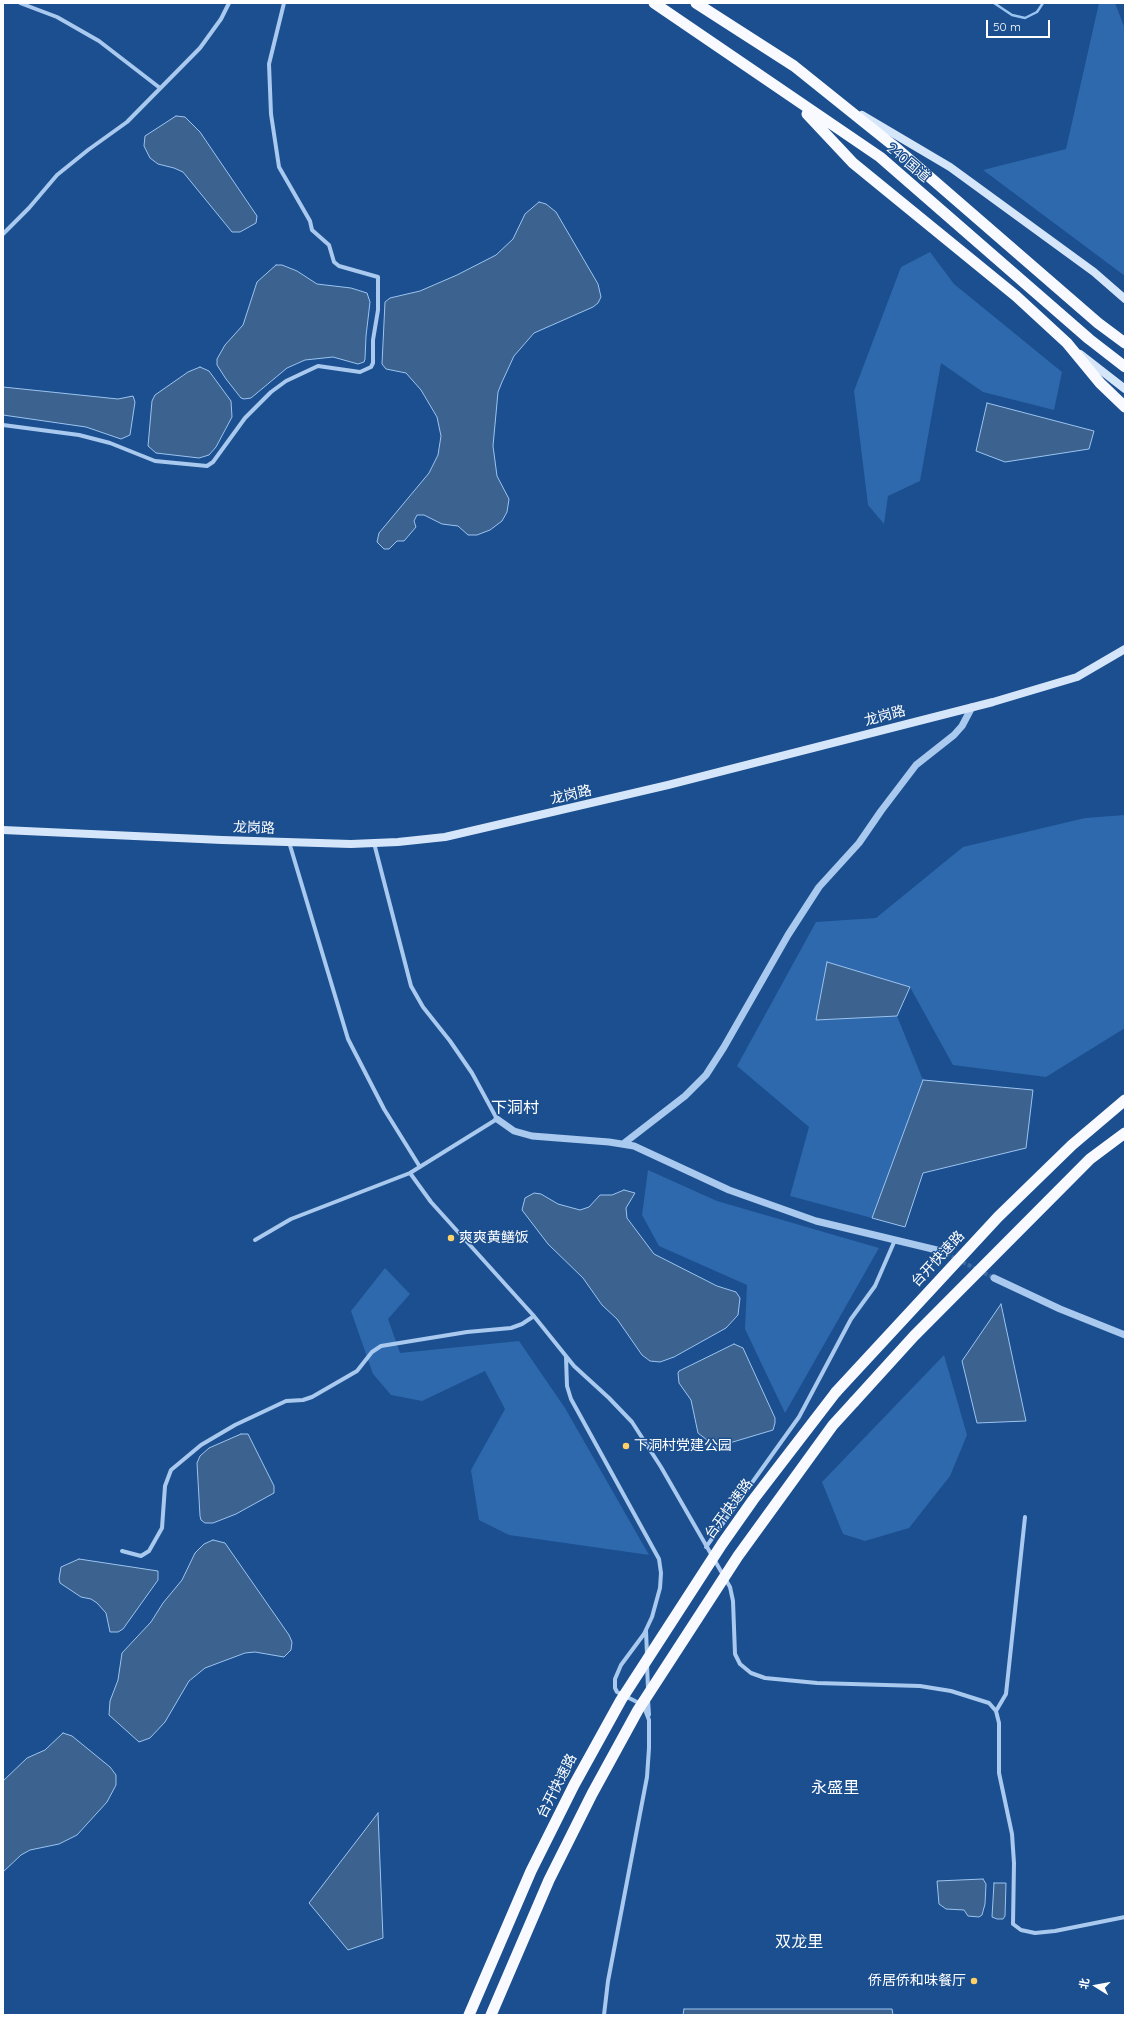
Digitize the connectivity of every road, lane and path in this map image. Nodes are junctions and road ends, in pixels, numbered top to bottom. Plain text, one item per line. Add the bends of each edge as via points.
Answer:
1 (20, 3) edge
2 (229, 3) edge
3 (284, 3) edge
4 (654, 3) edge
5 (696, 3) edge
6 (160, 88) junction
7 (792, 98) junction
8 (838, 101) junction
9 (3, 234) edge
10 (1125, 299) edge
11 (1067, 343) junction
12 (1125, 343) edge
13 (1122, 365) edge
14 (1125, 389) edge
15 (1122, 405) edge
16 (3, 425) edge
17 (1125, 649) edge
18 (972, 707) junction
19 (3, 830) edge
20 (289, 842) junction
21 (374, 843) junction
22 (1125, 1100) edge
23 (497, 1119) junction
24 (1125, 1133) edge
25 (623, 1144) junction
26 (420, 1167) junction
27 (410, 1173) junction
28 (255, 1240) dead end
29 (895, 1240) junction
30 (941, 1251) tunnel mouth
31 (994, 1278) tunnel mouth
32 (534, 1316) junction
33 (1125, 1334) edge
34 (566, 1357) junction
35 (1025, 1517) dead end
36 (706, 1546) junction
37 (122, 1551) dead end
38 (646, 1630) junction
39 (996, 1711) junction
40 (649, 1720) junction
41 (1125, 1917) edge
42 (469, 2015) edge
43 (491, 2015) edge
44 (604, 2015) edge

1 - 6 street via 57,17 99,41
2 - 6 street via 208,39
3 - 16 street via 269,64 271,114 279,167 310,221 312,230 327,243 334,262 339,266 378,277 378,310 371,367 360,372 318,366 286,381 245,418 213,462 207,466 155,461 110,443 79,435
4 - 7 highway, 240国道
5 - 8 highway, 240国道 via 794,66
6 - 9 street via 127,122 57,176
7 - 11 highway via 853,163 1016,296
7 - 13 highway, 240国道 via 880,157
8 - 10 main road via 950,167 1094,272
8 - 12 highway, 240国道 via 895,147 1098,323
11 - 14 main road
11 - 15 highway
17 - 18 main road, 龙岗路 via 1063,682
18 - 21 main road, 龙岗路 via 485,829 420,840
18 - 25 street via 954,735 922,758 913,768 859,843 819,887 706,1075 685,1096
19 - 20 main road, 龙岗路
20 - 21 main road, 龙岗路
20 - 26 street via 348,1039 384,1109
21 - 23 street via 411,986 423,1007 472,1073
22 - 42 highway, 台开快速路, bridge via 1072,1145 998,1217 836,1392 753,1500 621,1700 574,1785 531,1871
23 - 25 street via 514,1131 532,1136
23 - 26 street
24 - 43 highway, bridge via 1090,1160 914,1336 833,1425 742,1549 638,1710 589,1800 549,1880
25 - 29 street via 648,1151 691,1173 756,1200 816,1221
26 - 27 street
27 - 28 street via 291,1219
27 - 32 street via 431,1202
29 - 30 street
29 - 36 street via 875,1286 851,1319 799,1417
31 - 33 street via 1060,1309
32 - 34 street
32 - 37 street via 511,1328 467,1332 381,1346 372,1352 357,1371 312,1397 286,1401 235,1425 201,1445 171,1470 165,1486 162,1528 149,1551 141,1556
34 - 36 street via 632,1422
34 - 38 street via 567,1386 571,1399 659,1559 660,1588
35 - 39 street via 1006,1694
36 - 39 street via 731,1590 735,1654 740,1664 751,1673 772,1679 817,1683 920,1686 951,1691 989,1703
38 - 40 street
38 - 40 street via 621,1665 615,1679 615,1688 641,1704
39 - 41 street via 1000,1730 999,1773 1012,1834 1013,1924 1021,1930 1035,1933
40 - 44 street via 646,1777 608,1980

